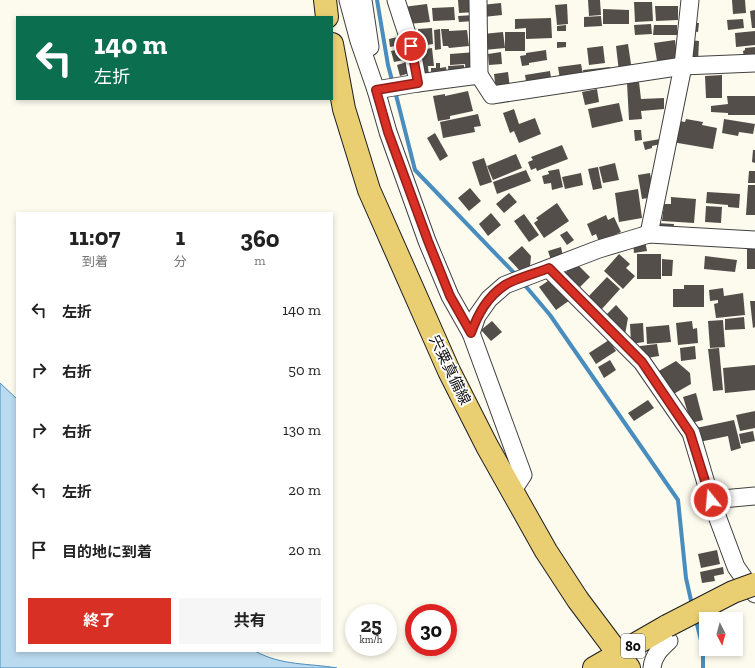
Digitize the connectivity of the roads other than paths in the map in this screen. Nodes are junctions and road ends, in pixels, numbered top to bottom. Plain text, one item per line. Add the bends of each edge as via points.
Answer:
1 (325, 0) edge
2 (348, 0) edge
3 (363, 0) edge
4 (396, 0) edge
5 (478, 0) edge
6 (690, 0) edge
7 (327, 16) edge
8 (333, 49) edge
9 (755, 63) edge
10 (683, 66) junction
11 (479, 75) junction
12 (418, 83) junction
13 (387, 88) junction
14 (649, 234) junction
15 (755, 240) edge
16 (549, 268) junction
17 (471, 333) junction
18 (513, 490) junction
19 (755, 496) edge
20 (711, 500) junction
21 (755, 584) edge
22 (755, 594) edge
23 (668, 634) junction
24 (624, 661) edge
25 (596, 667) edge
26 (652, 668) edge

1 - 7 main road
2 - 13 street via 359,41
3 - 13 street
4 - 12 street via 411,46
5 - 11 street
6 - 10 street
8 - 18 main road, 宍粟真備線 via 344,109 369,190 449,371
9 - 10 street
10 - 11 street via 492,95
10 - 14 street
11 - 12 street
12 - 13 street
13 - 17 street via 388,132 450,296
14 - 15 street
14 - 16 street
16 - 17 street via 506,285 489,299 477,316
16 - 20 street via 642,362 690,433
17 - 18 street via 523,475
18 - 24 main road, 宍粟真備線 via 546,551 578,600
19 - 20 street
20 - 22 street via 736,567
21 - 23 main road, 80, bridge via 733,592
23 - 24 main road, 80
23 - 26 street via 652,662
24 - 25 main road, 80

